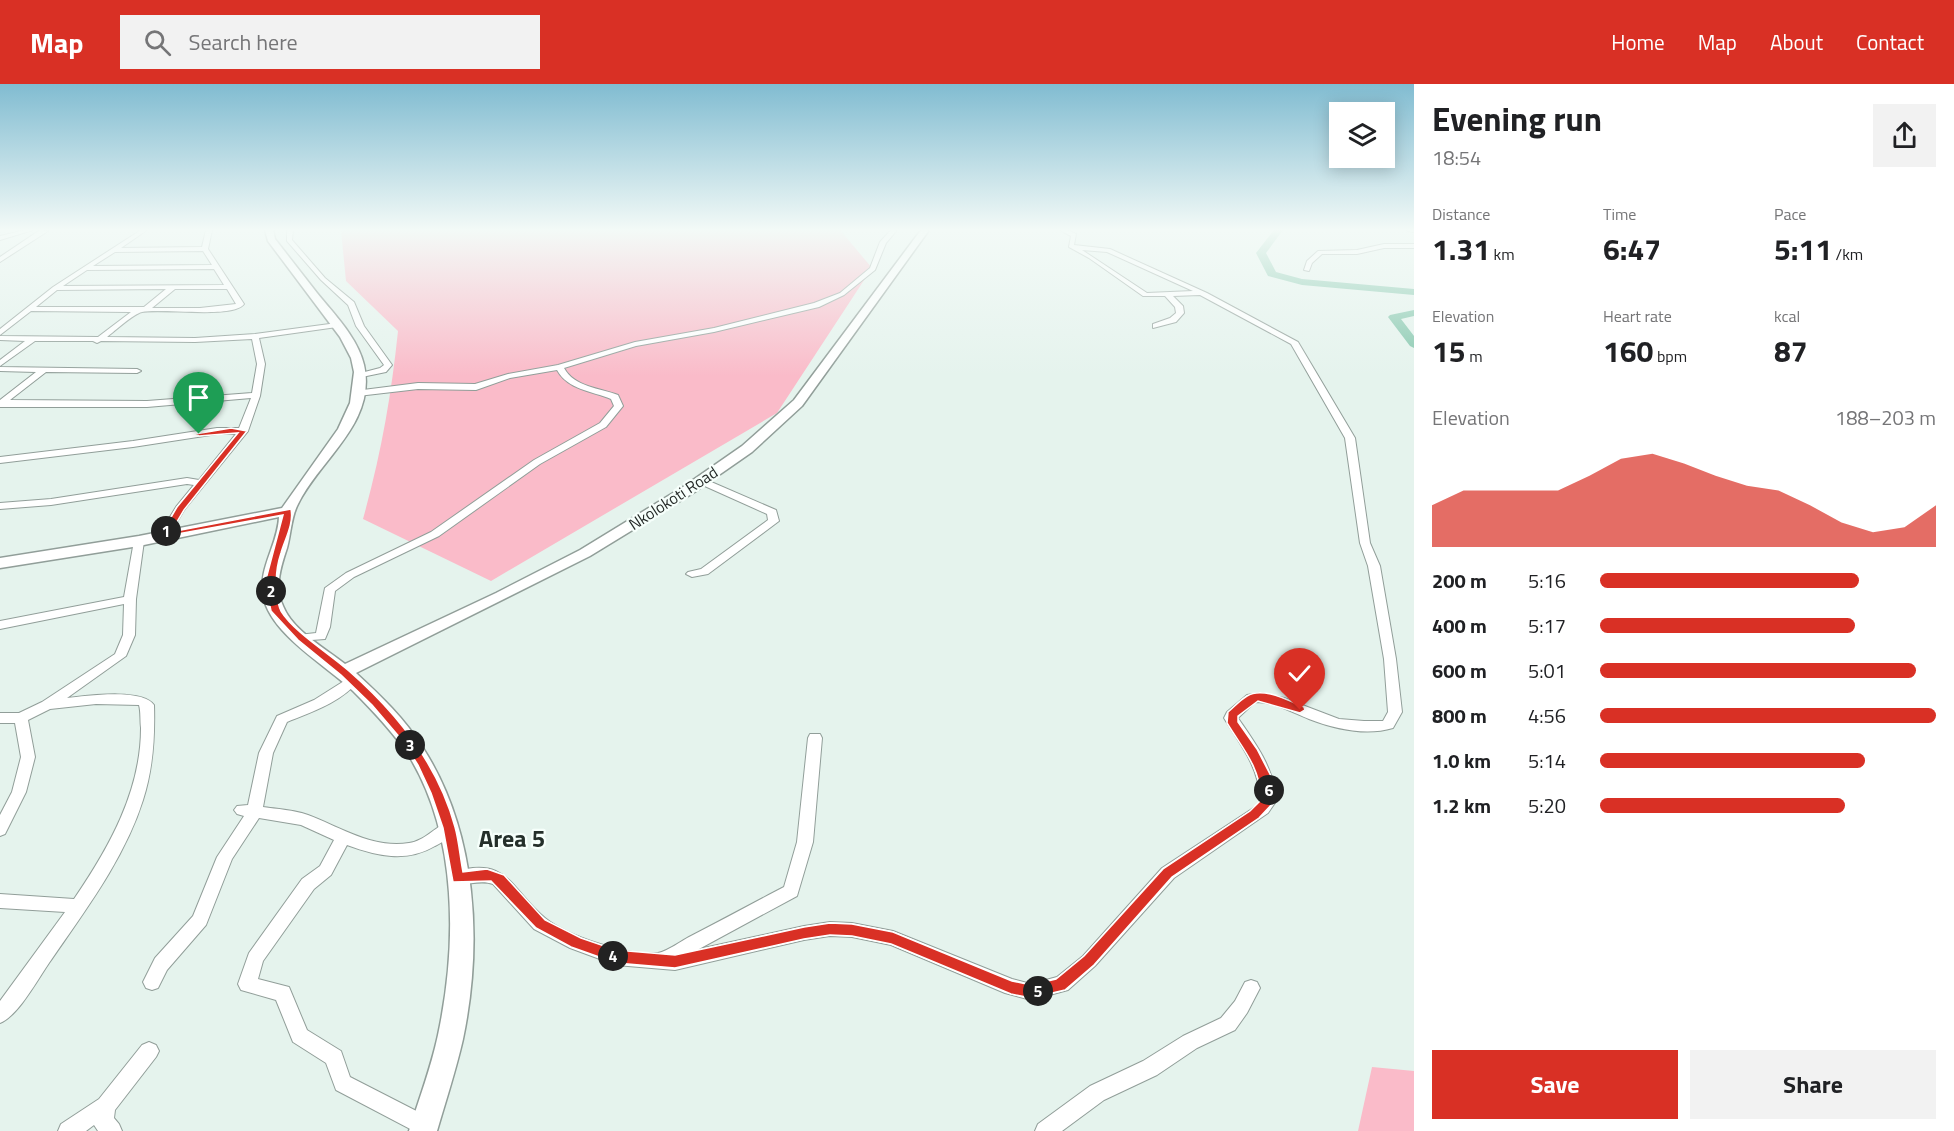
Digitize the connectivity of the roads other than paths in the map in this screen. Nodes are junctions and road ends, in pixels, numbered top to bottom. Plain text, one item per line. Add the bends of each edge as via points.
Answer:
1 (69, 279) edge
2 (223, 279) edge
3 (302, 279) edge
4 (323, 279) edge
5 (861, 279) edge
6 (889, 279) edge
7 (1122, 279) edge
8 (1172, 279) edge
9 (227, 287) junction
10 (55, 288) junction
11 (172, 288) junction
12 (1205, 294) junction
13 (1168, 295) junction
14 (30, 309) junction
15 (141, 310) junction
16 (337, 325) junction
17 (1156, 326) dead end
18 (0, 333) edge
19 (255, 336) junction
20 (0, 338) edge
21 (32, 339) junction
22 (97, 341) junction
23 (0, 364) edge
24 (559, 367) junction
25 (0, 369) edge
26 (44, 370) junction
27 (137, 371) dead end
28 (360, 376) junction
29 (358, 393) junction
30 (256, 395) junction
31 (1, 403) edge
32 (243, 431) junction
33 (0, 460) edge
34 (702, 481) junction
35 (202, 483) junction
36 (0, 507) edge
37 (288, 511) junction
38 (164, 536) junction
39 (139, 541) junction
40 (0, 563) edge
41 (692, 574) dead end
42 (130, 599) junction
43 (0, 625) edge
44 (302, 638) junction
45 (348, 676) junction
46 (47, 705) junction
47 (0, 718) edge
48 (21, 718) junction
49 (815, 738) dead end
50 (248, 812) junction
51 (449, 828) junction
52 (0, 830) edge
53 (344, 837) junction
54 (458, 878) junction
55 (0, 901) edge
56 (79, 906) junction
57 (658, 962) junction
58 (152, 982) dead end
59 (1251, 988) dead end
60 (0, 1014) edge
61 (149, 1051) dead end
62 (106, 1106) junction
63 (424, 1129) edge
64 (68, 1131) edge
65 (112, 1131) edge
66 (1045, 1131) edge

1 - 10 street
2 - 9 street
3 - 16 main road
4 - 28 street via 351,304 360,326 388,365
5 - 24 street via 842,294 816,305 714,330 628,345
6 - 34 main road, Nkolokoti Road via 798,403
7 - 13 street via 1145,295
8 - 12 street
9 - 11 street
9 - 15 street via 240,304 238,307
10 - 11 street
10 - 14 street
11 - 15 street
12 - 13 street
12 - 57 street via 1294,342 1350,438 1365,543 1374,566 1390,659 1395,712 1388,725 1341,724 1268,698 1252,698 1231,718 1266,778 1269,800 1255,815 1168,873 1089,961 1060,985 1031,992 1011,987 893,938 852,930 804,933
13 - 17 street via 1179,306 1180,313
14 - 15 street
14 - 18 street
15 - 22 street
16 - 19 street
16 - 28 main road via 356,356
19 - 22 street
19 - 30 street via 261,364
20 - 21 street
21 - 22 street
21 - 23 street
24 - 29 street via 508,376 476,387
24 - 44 street via 572,382 615,397 619,406 611,418 537,462 435,534 350,575 329,590 321,636
25 - 26 street
26 - 27 street
26 - 31 street
28 - 29 main road
29 - 37 main road via 347,428
30 - 31 street via 147,404
30 - 32 street
32 - 33 street via 217,431
32 - 35 street
34 - 41 street via 772,512 774,521 704,572
34 - 45 main road, Nkolokoti Road via 566,563
35 - 36 street via 187,481
35 - 38 street
37 - 38 main road
37 - 44 main road via 270,583 271,598 275,611
38 - 39 main road
39 - 40 main road
39 - 42 street
42 - 43 street
42 - 46 street via 129,635 120,656
44 - 45 main road
45 - 50 street via 339,693 282,719 266,753
45 - 51 main road via 391,719 423,763
46 - 48 street
46 - 56 street via 96,699 142,701 147,705 150,735 138,796 128,822
47 - 48 street
48 - 52 street via 28,757 20,792
49 - 57 street via 805,842 791,891
50 - 53 street via 303,819
50 - 58 street via 200,920 168,955
51 - 53 street via 428,845 403,852 373,848
51 - 54 main road
53 - 63 street via 326,872 308,884 255,958 247,984 283,993 300,1036 334,1057 343,1083
54 - 57 street via 494,876 533,918 567,938 616,957
54 - 63 main road via 460,963 453,1024
55 - 56 street
56 - 60 street
59 - 66 street via 1228,1024 1097,1094
61 - 62 street
62 - 64 street
62 - 65 street via 103,1122

